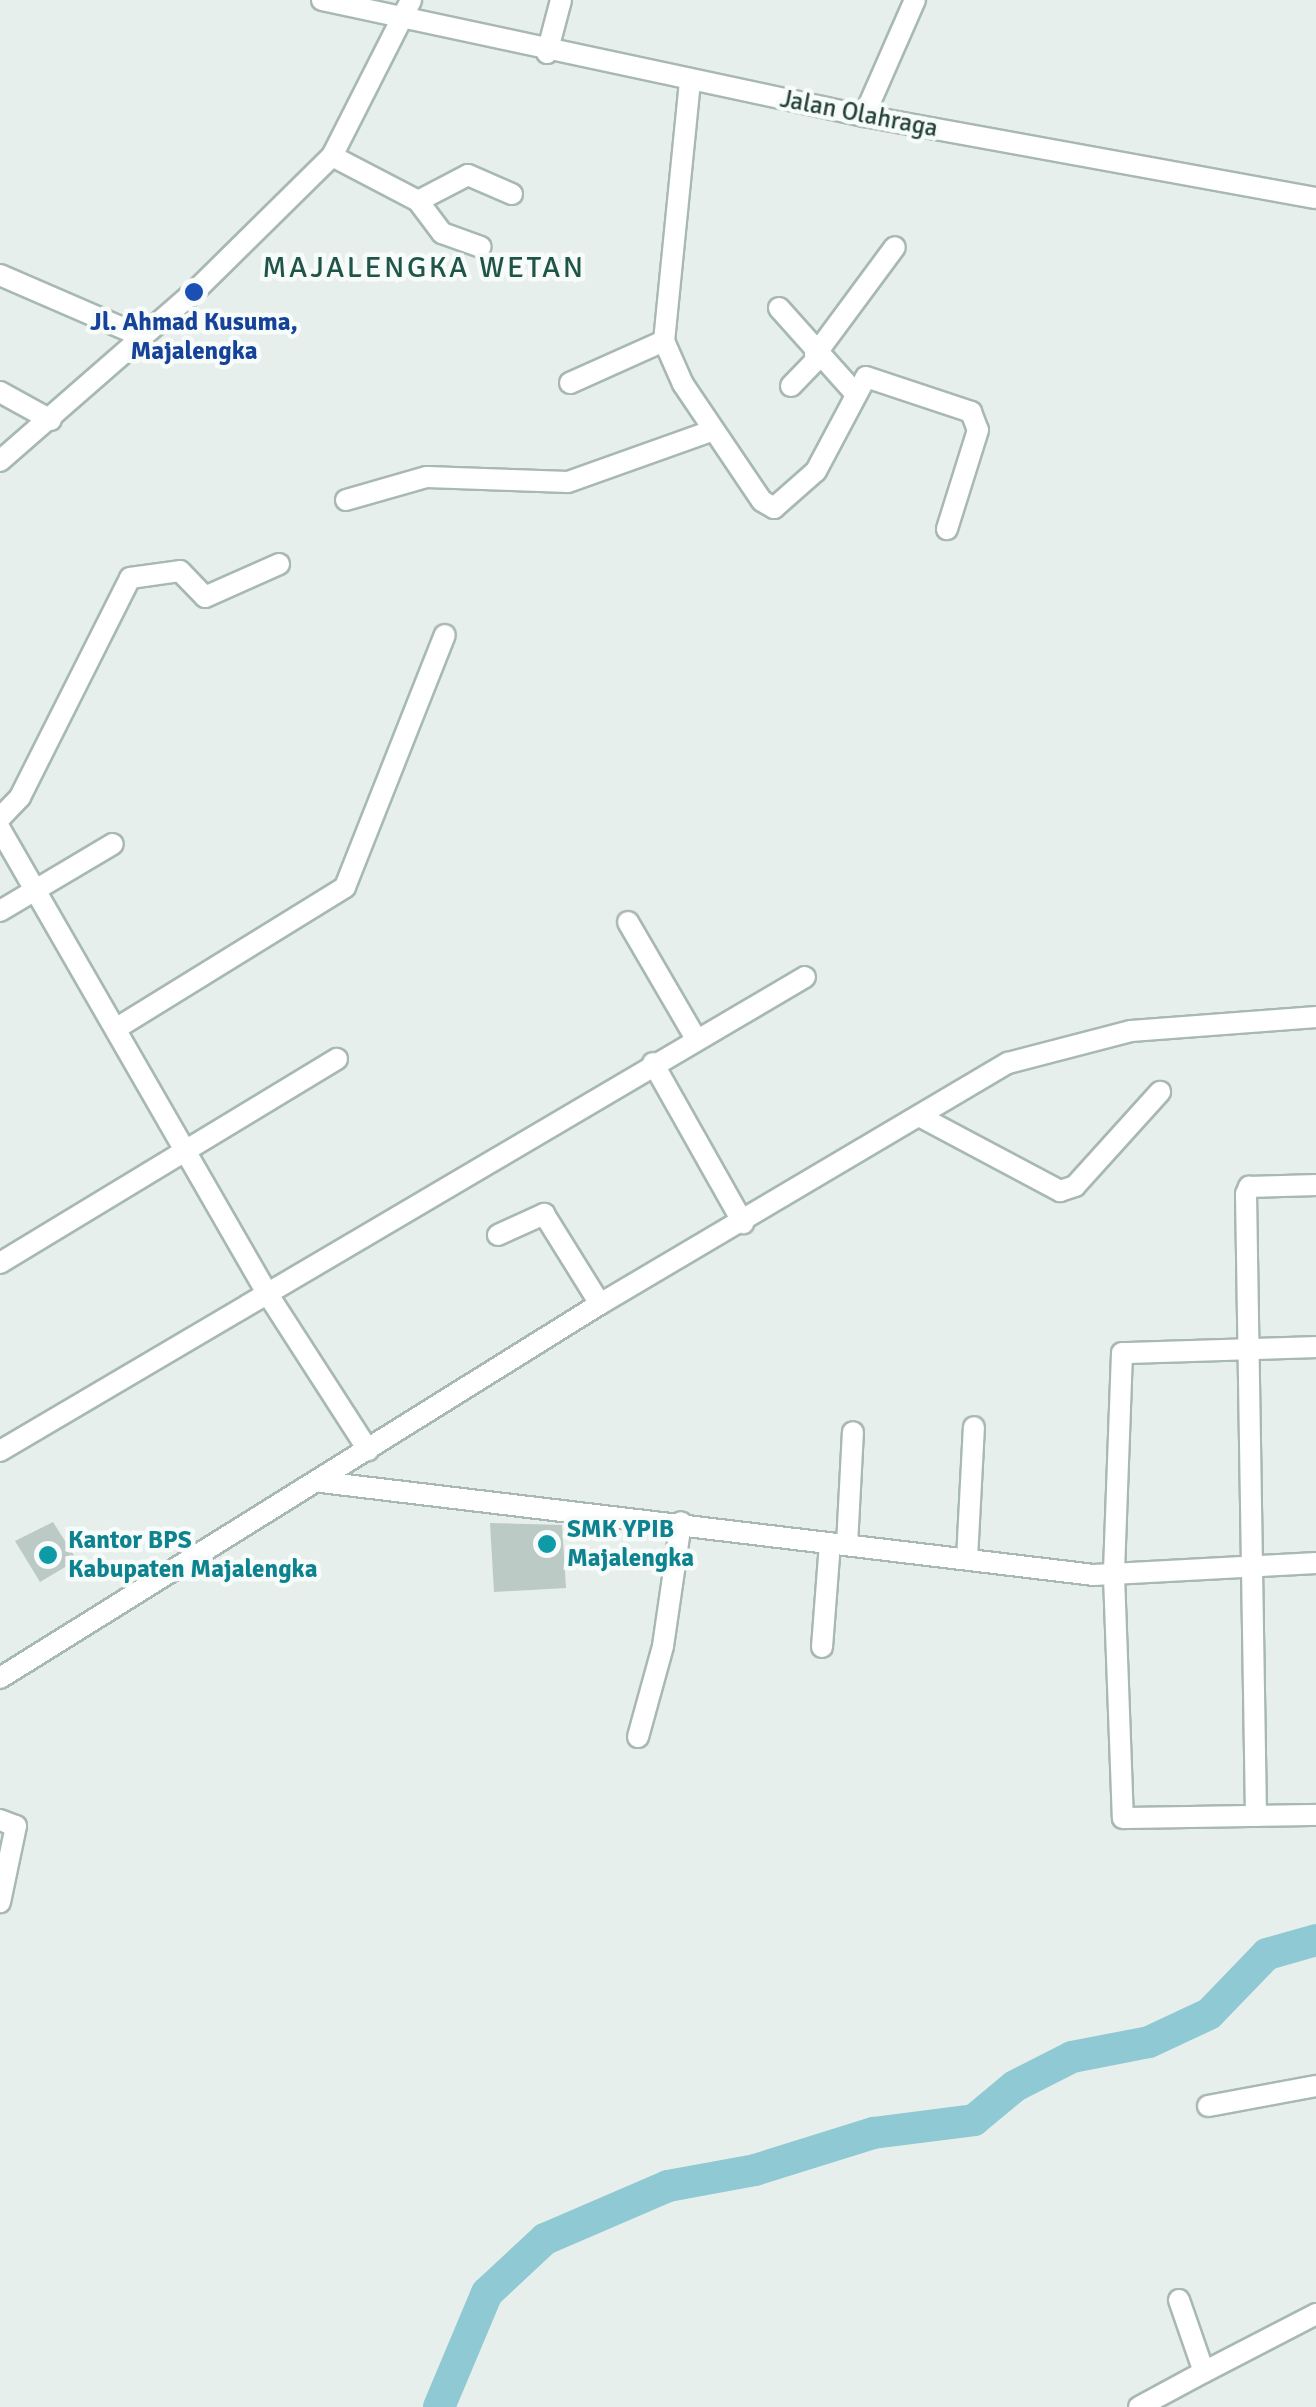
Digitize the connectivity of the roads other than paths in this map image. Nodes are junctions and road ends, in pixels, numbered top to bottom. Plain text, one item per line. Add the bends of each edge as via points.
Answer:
1 (322, 0) edge
2 (411, 0) edge
3 (561, 0) edge
4 (915, 0) edge
5 (404, 21) junction
6 (547, 53) junction
7 (690, 81) junction
8 (864, 116) junction
9 (332, 156) junction
10 (512, 194) dead end
11 (1316, 198) edge
12 (418, 201) junction
13 (481, 247) dead end
14 (895, 247) dead end
15 (0, 275) edge
16 (778, 308) dead end
17 (143, 337) junction
18 (664, 341) junction
19 (817, 356) junction
20 (570, 383) dead end
21 (790, 386) dead end
22 (0, 392) edge
23 (856, 394) junction
24 (52, 420) junction
25 (711, 431) junction
26 (0, 462) edge
27 (346, 500) dead end
28 (947, 529) dead end
29 (278, 564) dead end
30 (445, 635) dead end
31 (0, 818) edge
32 (0, 828) edge
33 (112, 844) dead end
34 (36, 889) junction
35 (0, 910) edge
36 (628, 922) dead end
37 (805, 978) dead end
38 (1316, 1017) edge
39 (117, 1028) junction
40 (696, 1039) junction
41 (337, 1059) dead end
42 (653, 1064) junction
43 (1160, 1092) dead end
44 (919, 1116) junction
45 (188, 1153) junction
46 (1316, 1185) edge
47 (743, 1223) junction
48 (498, 1235) dead end
49 (0, 1263) edge
50 (267, 1293) junction
51 (600, 1304) junction
52 (1316, 1347) edge
53 (1249, 1348) junction
54 (974, 1427) dead end
55 (853, 1432) dead end
56 (368, 1450) junction
57 (0, 1451) edge
58 (322, 1482) junction
59 (681, 1522) junction
60 (839, 1544) junction
61 (966, 1559) junction
62 (1316, 1563) edge
63 (1250, 1564) junction
64 (1114, 1576) junction
65 (822, 1647) dead end
66 (0, 1678) edge
67 (638, 1737) dead end
68 (1316, 1815) edge
69 (1256, 1816) junction
70 (0, 1820) edge
71 (0, 1902) edge
72 (1316, 2086) edge
73 (1208, 2106) dead end
74 (1180, 2300) dead end
75 (1316, 2314) edge
76 (1204, 2372) junction
77 (1139, 2407) edge

1 - 5 street, Jalan Olahraga
2 - 5 street
3 - 6 street
4 - 8 street
5 - 6 street, Jalan Olahraga
5 - 9 street
6 - 7 street, Jalan Olahraga
7 - 8 street, Jalan Olahraga
7 - 18 street
8 - 11 street, Jalan Olahraga
9 - 12 street
9 - 17 street
10 - 12 street via 468,175
12 - 13 street via 442,234
14 - 19 street
15 - 17 street
16 - 19 street
17 - 24 street
18 - 20 street
18 - 25 street
19 - 21 street
19 - 23 street
22 - 24 street
23 - 25 street via 816,471 774,508
23 - 28 street via 871,376 978,420
24 - 26 street
25 - 27 street via 568,482 465,474 394,482
29 - 31 street via 205,597 180,572 130,578 20,797
30 - 39 street via 345,886
32 - 34 street
33 - 34 street
34 - 35 street
34 - 39 street
36 - 40 street
37 - 40 street
38 - 44 street via 1070,1043 1008,1063
39 - 45 street
40 - 42 street
41 - 45 street
42 - 47 street
42 - 50 street
43 - 44 street via 1074,1186 1060,1191
44 - 47 street
45 - 49 street
45 - 50 street
46 - 53 street via 1249,1188 1246,1194
47 - 51 street
48 - 51 street via 544,1214
50 - 56 street
50 - 57 street
51 - 56 street
52 - 53 street
53 - 63 street
53 - 64 street via 1130,1348 1117,1360
54 - 61 street
55 - 60 street
56 - 58 street
58 - 59 street
58 - 66 street
59 - 60 street
59 - 67 street via 663,1646
60 - 61 street
60 - 65 street
61 - 64 street
62 - 63 street
63 - 64 street
63 - 69 street
64 - 69 street via 1121,1816
68 - 69 street
70 - 71 street via 16,1826
72 - 73 street
74 - 76 street
75 - 76 street
76 - 77 street

